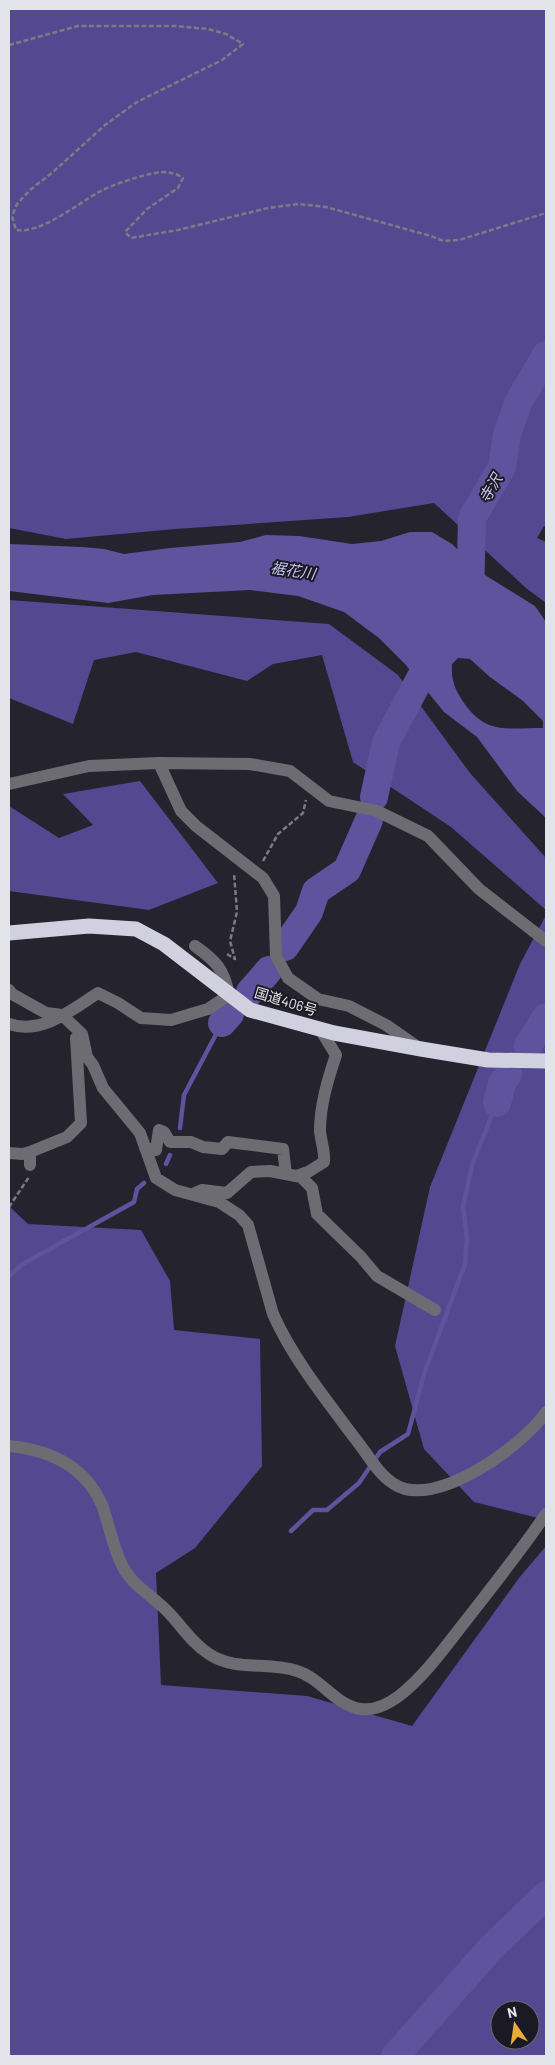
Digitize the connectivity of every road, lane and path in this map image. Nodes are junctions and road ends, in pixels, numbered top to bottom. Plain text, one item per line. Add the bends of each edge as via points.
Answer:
1 (9, 46) edge
2 (546, 213) edge
3 (159, 763) junction
4 (9, 784) edge
5 (9, 933) edge
6 (546, 941) edge
7 (195, 946) dead end
8 (9, 990) edge
9 (229, 995) junction
10 (62, 1015) junction
11 (9, 1024) edge
12 (76, 1029) junction
13 (320, 1029) junction
14 (421, 1050) junction
15 (546, 1061) edge
16 (145, 1148) junction
17 (9, 1153) edge
18 (30, 1159) junction
19 (291, 1175) junction
20 (190, 1195) junction
21 (9, 1207) edge
22 (435, 1310) dead end
23 (546, 1412) edge
24 (9, 1446) edge
25 (546, 1514) edge

1 - 2 path via 78,26 208,29 243,44 222,60 136,102 105,125 17,204 12,216 16,230 24,231 43,224 99,192 155,172 174,172 183,178 178,188 147,209 126,232 131,238 298,204 326,207 443,242
3 - 4 street via 89,766
3 - 6 street via 250,764 290,772 328,801 377,811 405,823 428,836 480,889
3 - 14 street via 181,811 263,878 274,896 276,956 288,978 318,999 349,1006 386,1025
5 - 9 highway, 国道406号 via 89,926 136,929 164,944
7 - 9 street via 210,956 226,976
8 - 10 street via 46,1013
9 - 10 street via 208,1009 171,1020 141,1018 98,993
9 - 13 highway, 国道406号 via 250,1010
10 - 11 street via 38,1026
10 - 12 street
12 - 16 street via 82,1034 87,1057 103,1088 140,1133
12 - 18 street via 80,1122 67,1137
13 - 14 highway, 国道406号
13 - 19 street via 336,1055 325,1090 320,1131 324,1162 308,1172
14 - 15 highway, 国道406号 via 488,1060
16 - 19 street via 156,1150 159,1130 170,1142 222,1148 228,1142 283,1149
16 - 20 street via 156,1178 174,1190
17 - 18 street via 22,1154
18 - 21 path via 28,1179
19 - 20 street via 251,1172 227,1193 202,1190
19 - 22 street via 301,1177 312,1188 317,1214 377,1276
20 - 23 street via 219,1202 248,1225 279,1327 323,1396 378,1470 394,1484 419,1490 455,1482 504,1454 538,1424
24 - 25 street via 56,1456 88,1480 102,1505 128,1575 210,1655 236,1665 291,1669 307,1674 340,1700 360,1709 376,1709 400,1695 435,1659

